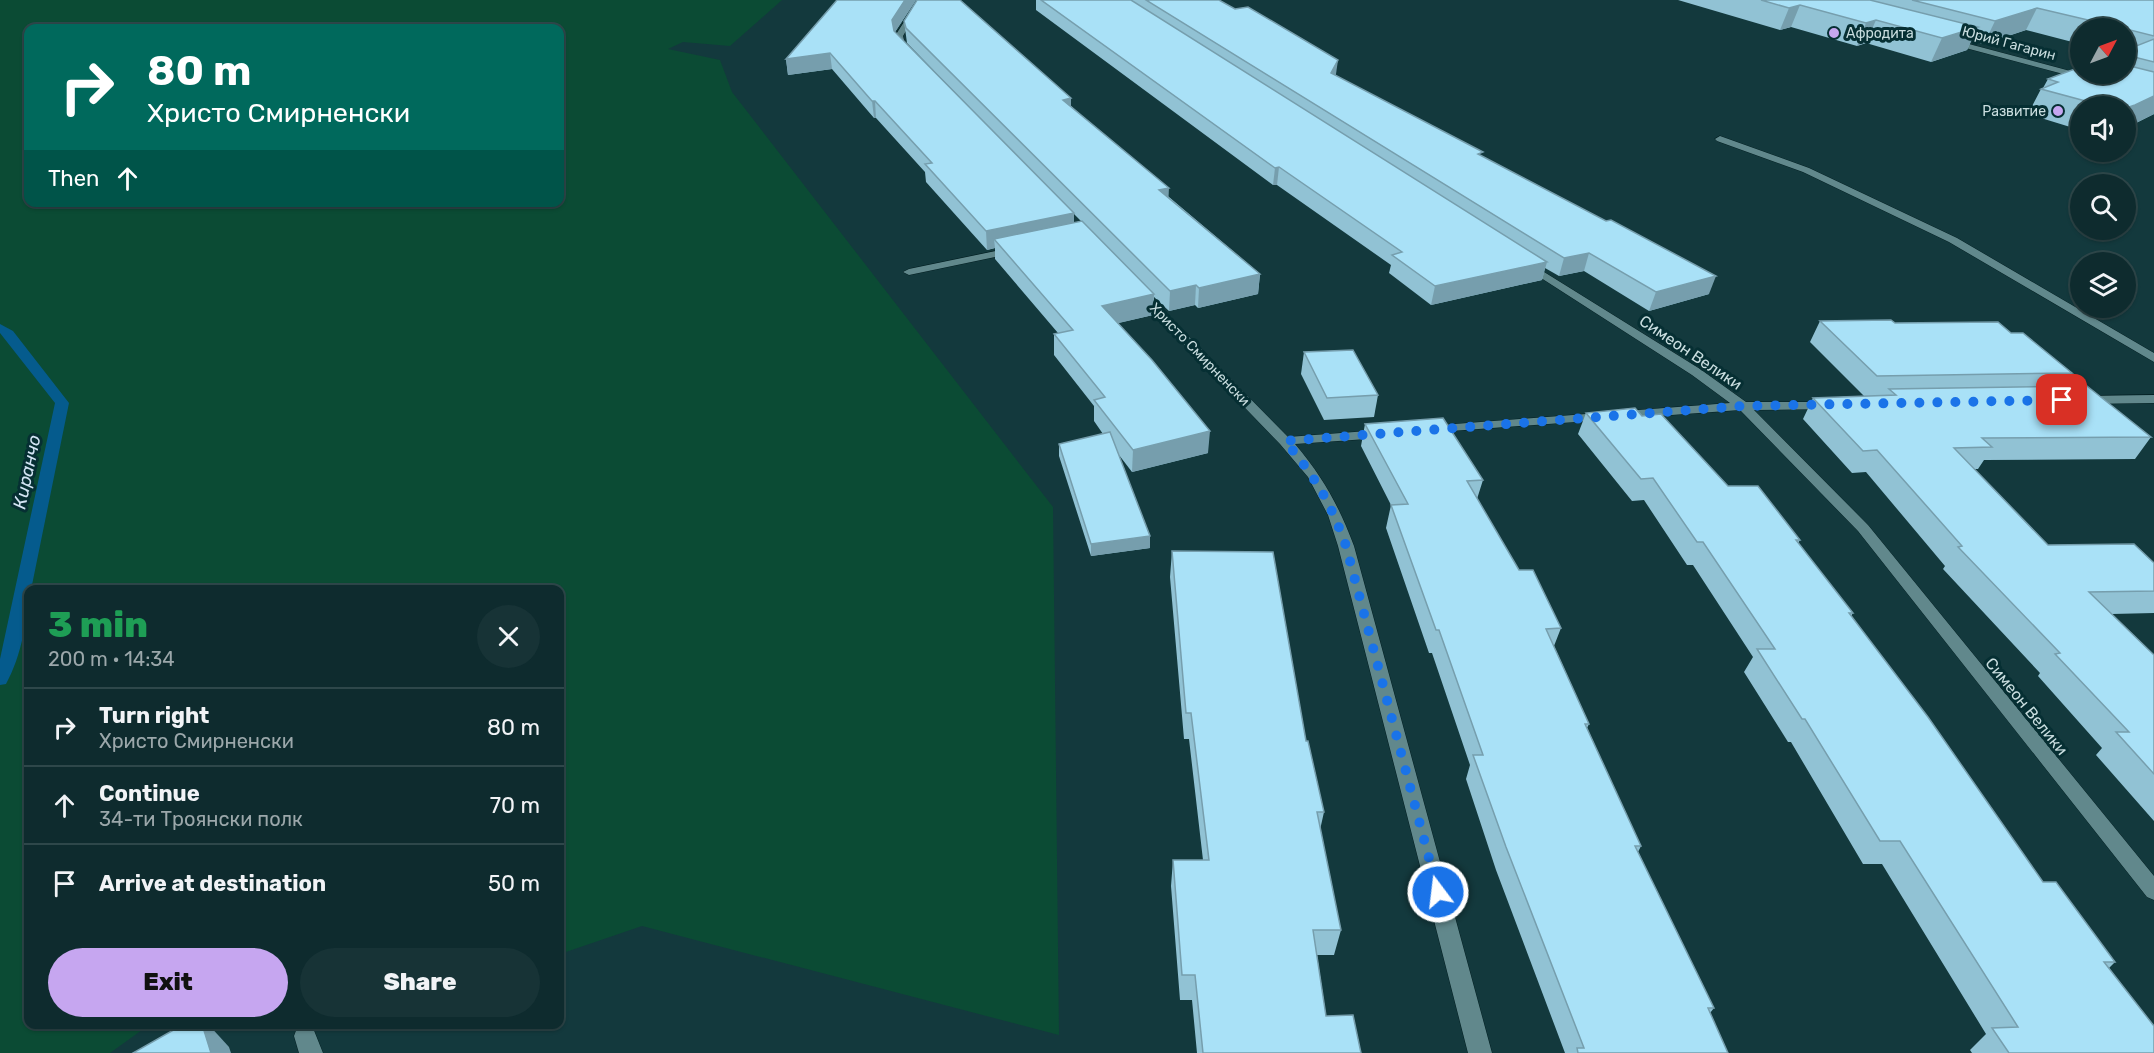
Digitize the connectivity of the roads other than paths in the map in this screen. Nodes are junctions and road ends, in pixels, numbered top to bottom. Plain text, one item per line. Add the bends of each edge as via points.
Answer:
1 (921, 0) edge
2 (1936, 37) edge
3 (917, 62) edge
4 (2070, 74) edge
5 (1720, 139) dead end
6 (1026, 248) edge
7 (1517, 258) edge
8 (909, 272) dead end
9 (1126, 278) edge
10 (2154, 358) edge
11 (2154, 399) edge
12 (2072, 400) edge
13 (1848, 404) edge
14 (1743, 406) junction
15 (1414, 431) edge
16 (1390, 433) edge
17 (1285, 441) junction
18 (2154, 891) edge
19 (1480, 1053) edge

1 - 3 street via 899,36 901,45
2 - 4 street, Юрий Гагарин
5 - 10 street via 1806,170 1953,240
6 - 8 street
7 - 14 street, Симеон Велики
9 - 17 street, Христо Смирненски
11 - 12 street
13 - 14 street
14 - 15 street
14 - 18 street, Симеон Велики via 1863,528
16 - 17 street
17 - 19 street, Христо Смирненски via 1314,476 1346,546

